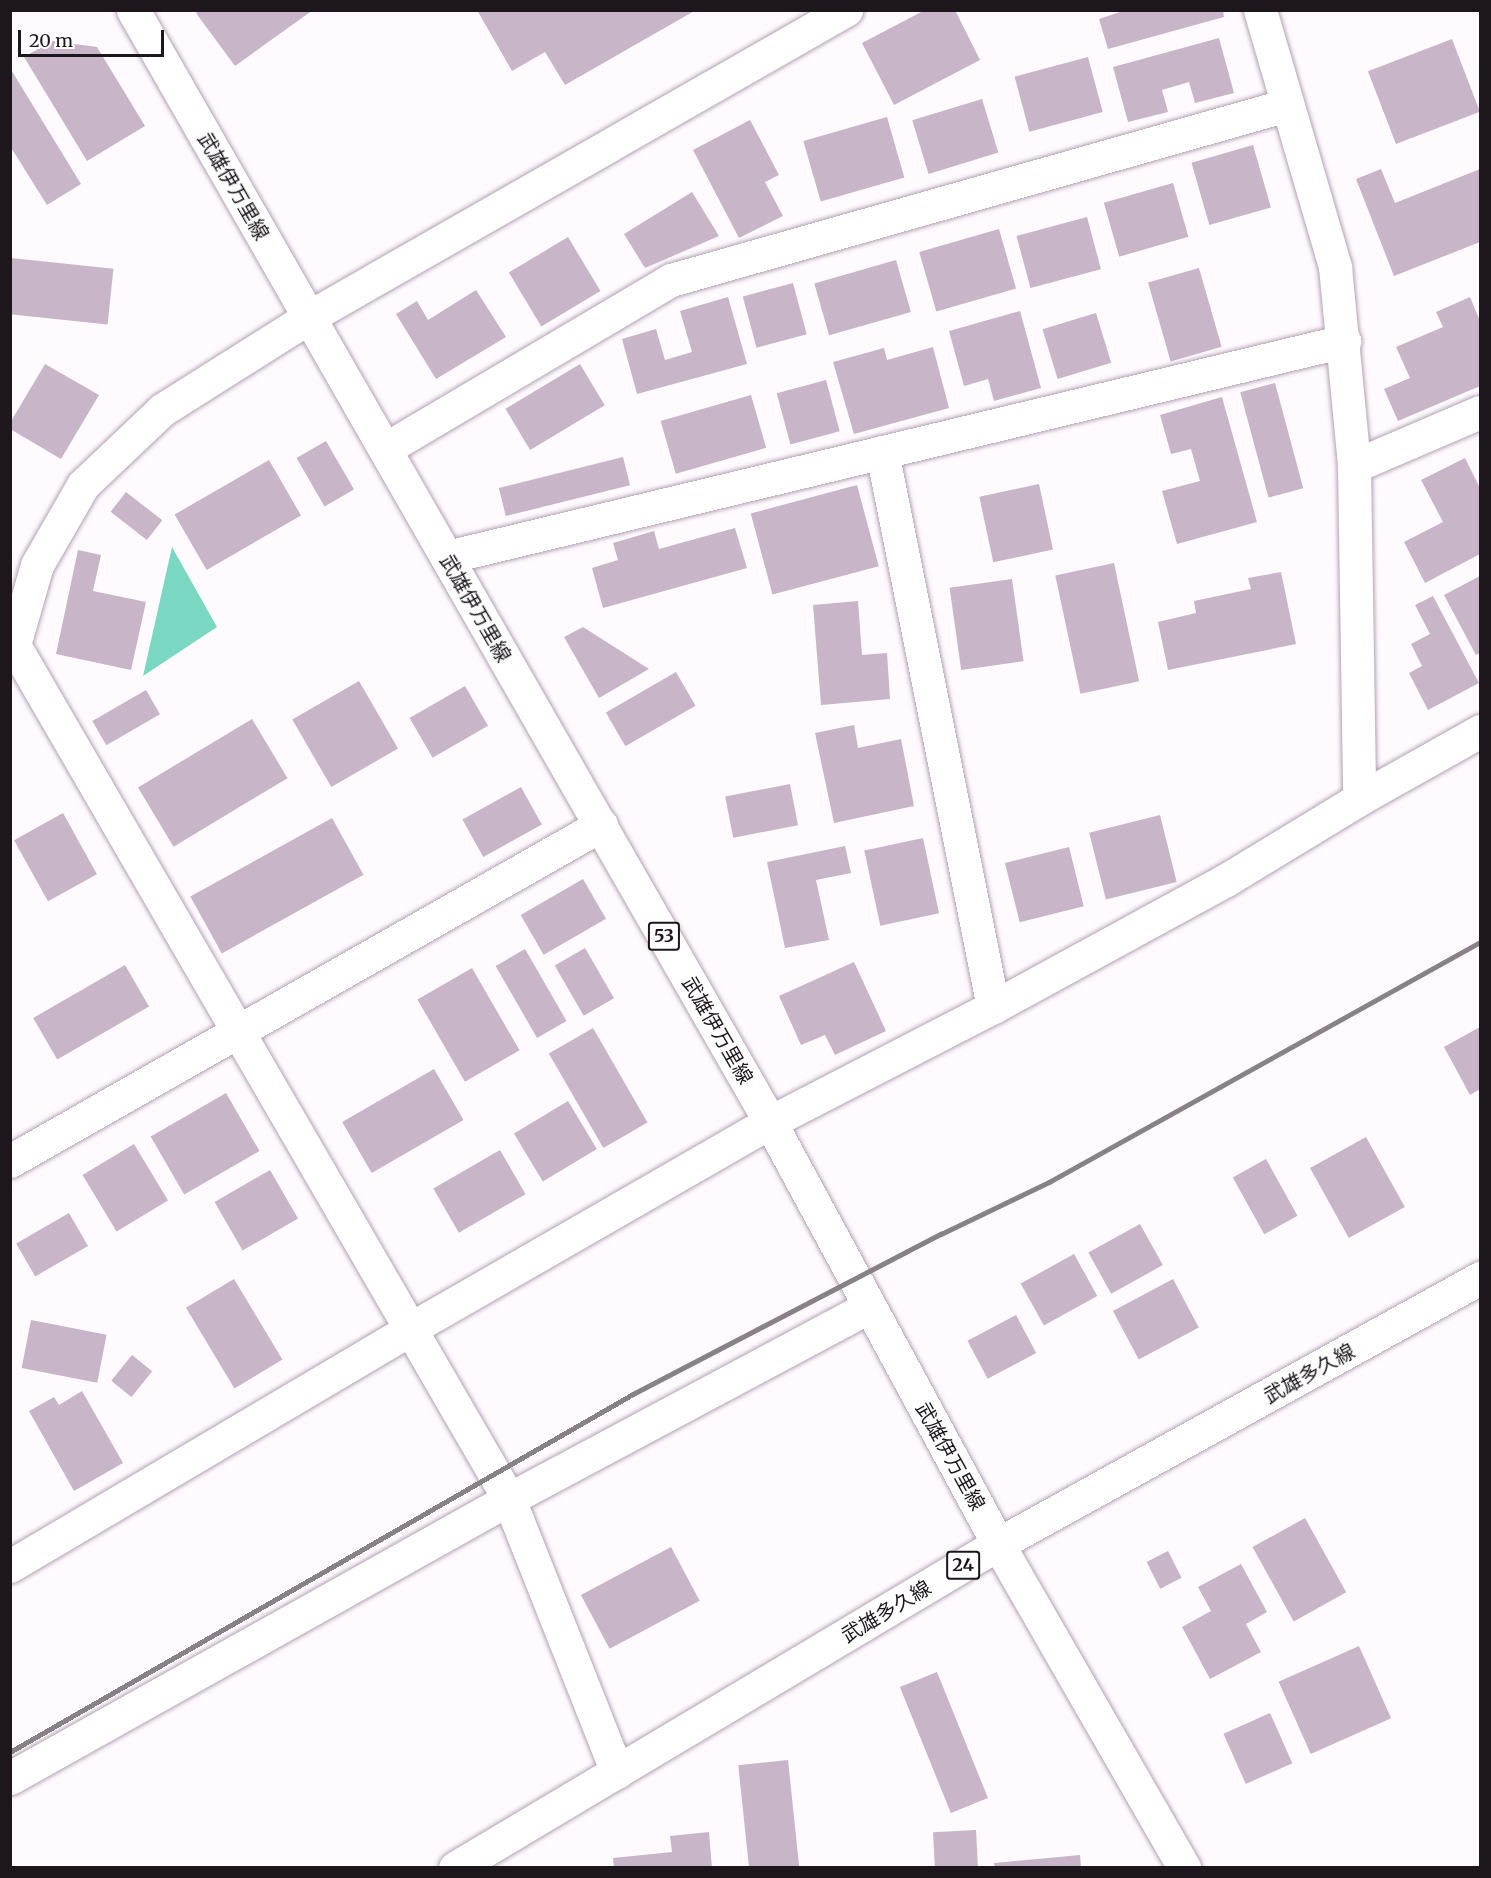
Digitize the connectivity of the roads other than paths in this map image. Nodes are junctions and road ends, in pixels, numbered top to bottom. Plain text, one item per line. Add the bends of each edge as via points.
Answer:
1 (133, 10) edge
2 (846, 10) edge
3 (1265, 12) edge
4 (1287, 105) junction
5 (309, 317) junction
6 (1344, 341) junction
7 (1480, 412) edge
8 (385, 449) junction
9 (882, 452) junction
10 (1354, 466) junction
11 (447, 557) junction
12 (12, 655) edge
13 (1480, 731) edge
14 (1359, 798) junction
15 (601, 825) junction
16 (993, 1007) junction
17 (238, 1032) junction
18 (770, 1122) junction
19 (10, 1161) edge
20 (1480, 1278) edge
21 (869, 1307) junction
22 (410, 1329) junction
23 (508, 1499) junction
24 (999, 1544) junction
25 (10, 1566) edge
26 (616, 1772) junction
27 (10, 1778) edge
28 (455, 1868) edge
29 (1184, 1868) edge

1 - 5 street, 武雄伊万里線 / 53
2 - 5 street
3 - 4 street
4 - 6 street via 1335,267
4 - 8 street via 671,280
5 - 8 street, 武雄伊万里線 / 53
5 - 12 street via 162,410 84,485 37,565
6 - 9 street
6 - 10 street
7 - 10 street
8 - 11 street, 武雄伊万里線 / 53
9 - 11 street
9 - 16 street
10 - 14 street
11 - 15 street, 武雄伊万里線 / 53
12 - 17 street
13 - 14 street
14 - 16 street via 1226,880
15 - 17 street
15 - 18 street, 武雄伊万里線 / 53
16 - 18 street
17 - 19 street
17 - 22 street
18 - 21 street, 武雄伊万里線 / 53
18 - 22 street
20 - 24 street, 武雄多久線 / 24
21 - 23 street
21 - 24 street, 武雄伊万里線 / 53
22 - 23 street
22 - 25 street
23 - 26 street
23 - 27 street
24 - 26 street, 武雄多久線 / 24
24 - 29 street, 武雄伊万里線 / 53
26 - 28 street, 武雄多久線 / 24

